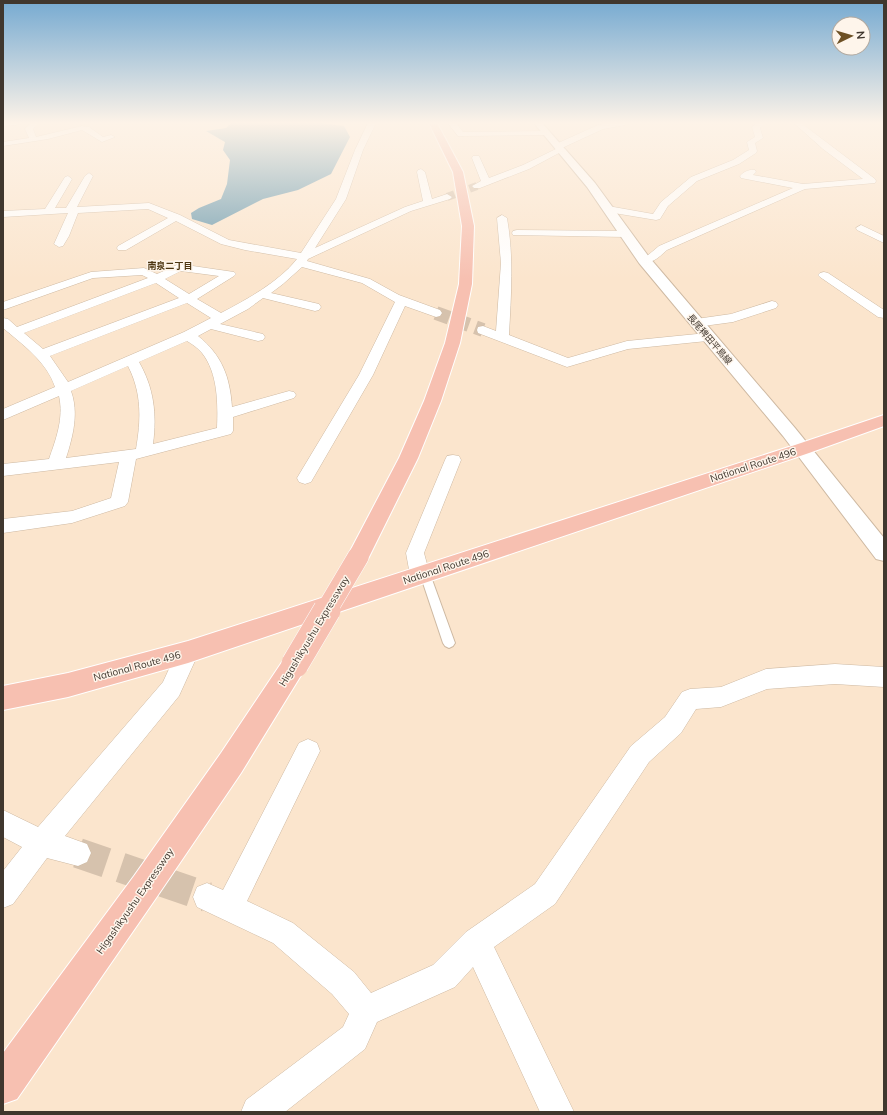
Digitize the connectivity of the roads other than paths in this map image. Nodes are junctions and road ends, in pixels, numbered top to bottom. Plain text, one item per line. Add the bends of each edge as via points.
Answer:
1 (350, 175) edge
2 (422, 175) edge
3 (460, 175) edge
4 (479, 175) tunnel mouth
5 (505, 175) edge
6 (582, 175) edge
7 (704, 175) edge
8 (746, 175) edge
9 (864, 175) edge
10 (88, 176) dead end
11 (68, 179) dead end
12 (872, 181) junction
13 (884, 181) edge
14 (803, 187) junction
15 (80, 192) junction
16 (58, 194) junction
17 (447, 197) tunnel mouth
18 (428, 203) junction
19 (608, 209) junction
20 (72, 210) junction
21 (48, 212) junction
22 (3, 214) edge
23 (176, 217) junction
24 (502, 218) dead end
25 (862, 228) dead end
26 (516, 233) dead end
27 (626, 234) junction
28 (884, 240) edge
29 (59, 244) dead end
30 (122, 248) dead end
31 (302, 260) junction
32 (644, 260) junction
33 (824, 275) dead end
34 (157, 279) junction
35 (261, 294) junction
36 (187, 298) junction
37 (402, 300) junction
38 (772, 305) dead end
39 (3, 306) edge
40 (315, 308) dead end
41 (436, 313) tunnel mouth
42 (884, 314) edge
43 (3, 322) edge
44 (216, 322) junction
45 (483, 330) tunnel mouth
46 (702, 330) junction
47 (15, 332) junction
48 (189, 336) junction
49 (258, 337) dead end
50 (502, 338) junction
51 (41, 355) junction
52 (131, 360) junction
53 (64, 388) junction
54 (289, 395) dead end
55 (226, 414) junction
56 (3, 415) edge
57 (884, 420) edge
58 (802, 449) junction
59 (136, 454) junction
60 (453, 460) dead end
61 (56, 463) junction
62 (3, 470) edge
63 (305, 478) dead end
64 (3, 526) edge
65 (884, 553) edge
66 (423, 574) junction
67 (449, 643) dead end
68 (188, 652) junction
69 (884, 677) edge
70 (3, 698) edge
71 (308, 751) dead end
72 (3, 823) edge
73 (42, 842) junction
74 (78, 853) tunnel mouth
75 (3, 894) edge
76 (476, 942) junction
77 (366, 1011) junction
78 (3, 1085) edge
79 (258, 1112) edge
80 (557, 1112) edge

1 - 31 street via 341,199
2 - 18 street
3 - 78 highway, Higashikyushu Expressway, bridge via 465,196 469,242 462,303 450,351 428,411 398,480 358,557 295,664 231,763 150,881
4 - 5 street via 481,184
6 - 19 main road, 長尾稗田平島線
7 - 19 street via 694,179 664,204 656,217
8 - 14 street via 744,176
9 - 12 street
10 - 15 street
11 - 16 street
12 - 13 street
12 - 14 street
14 - 32 street via 663,248 650,259
15 - 16 street
15 - 20 street
16 - 21 street
17 - 18 street
18 - 31 street via 408,209
19 - 27 main road, 長尾稗田平島線
20 - 21 street
20 - 23 street via 143,205
20 - 29 street via 65,236
21 - 22 street
23 - 30 street
23 - 31 street via 225,242
24 - 50 street via 507,266
25 - 28 street
26 - 27 street
27 - 32 main road, 長尾稗田平島線
31 - 35 street
31 - 37 street via 366,281
32 - 46 main road, 長尾稗田平島線
33 - 42 street
34 - 36 street
34 - 36 street via 179,267 230,274
34 - 39 street via 144,271 91,275
34 - 47 street
35 - 40 street
35 - 44 street
36 - 44 street
36 - 51 street
37 - 41 street
37 - 63 street via 366,375
38 - 46 street
43 - 47 street
44 - 48 street
44 - 49 street
45 - 50 street
46 - 50 street via 627,345 568,363
46 - 58 main road, 長尾稗田平島線
47 - 51 street
48 - 52 street
48 - 55 street via 208,352 217,370 226,404
51 - 53 street
52 - 53 street
52 - 59 street via 144,386 147,406 148,430
53 - 56 street
53 - 61 street via 68,424
54 - 55 street
55 - 59 street via 225,431
57 - 58 highway, National Route 496
58 - 65 main road, 長尾稗田平島線
58 - 66 highway, National Route 496
59 - 61 street
59 - 64 street via 119,502 72,518
60 - 66 street via 415,553
61 - 62 street
66 - 67 lane
66 - 68 highway, National Route 496
68 - 70 highway, National Route 496 via 68,685
68 - 73 street via 171,689
69 - 76 street via 835,674 766,679 721,697 690,699 673,725 640,754 546,894
71 - 77 street via 218,902 283,933 342,982
72 - 73 street
73 - 74 street
73 - 75 street
76 - 77 street via 444,976
76 - 80 street
77 - 79 street via 354,1038

